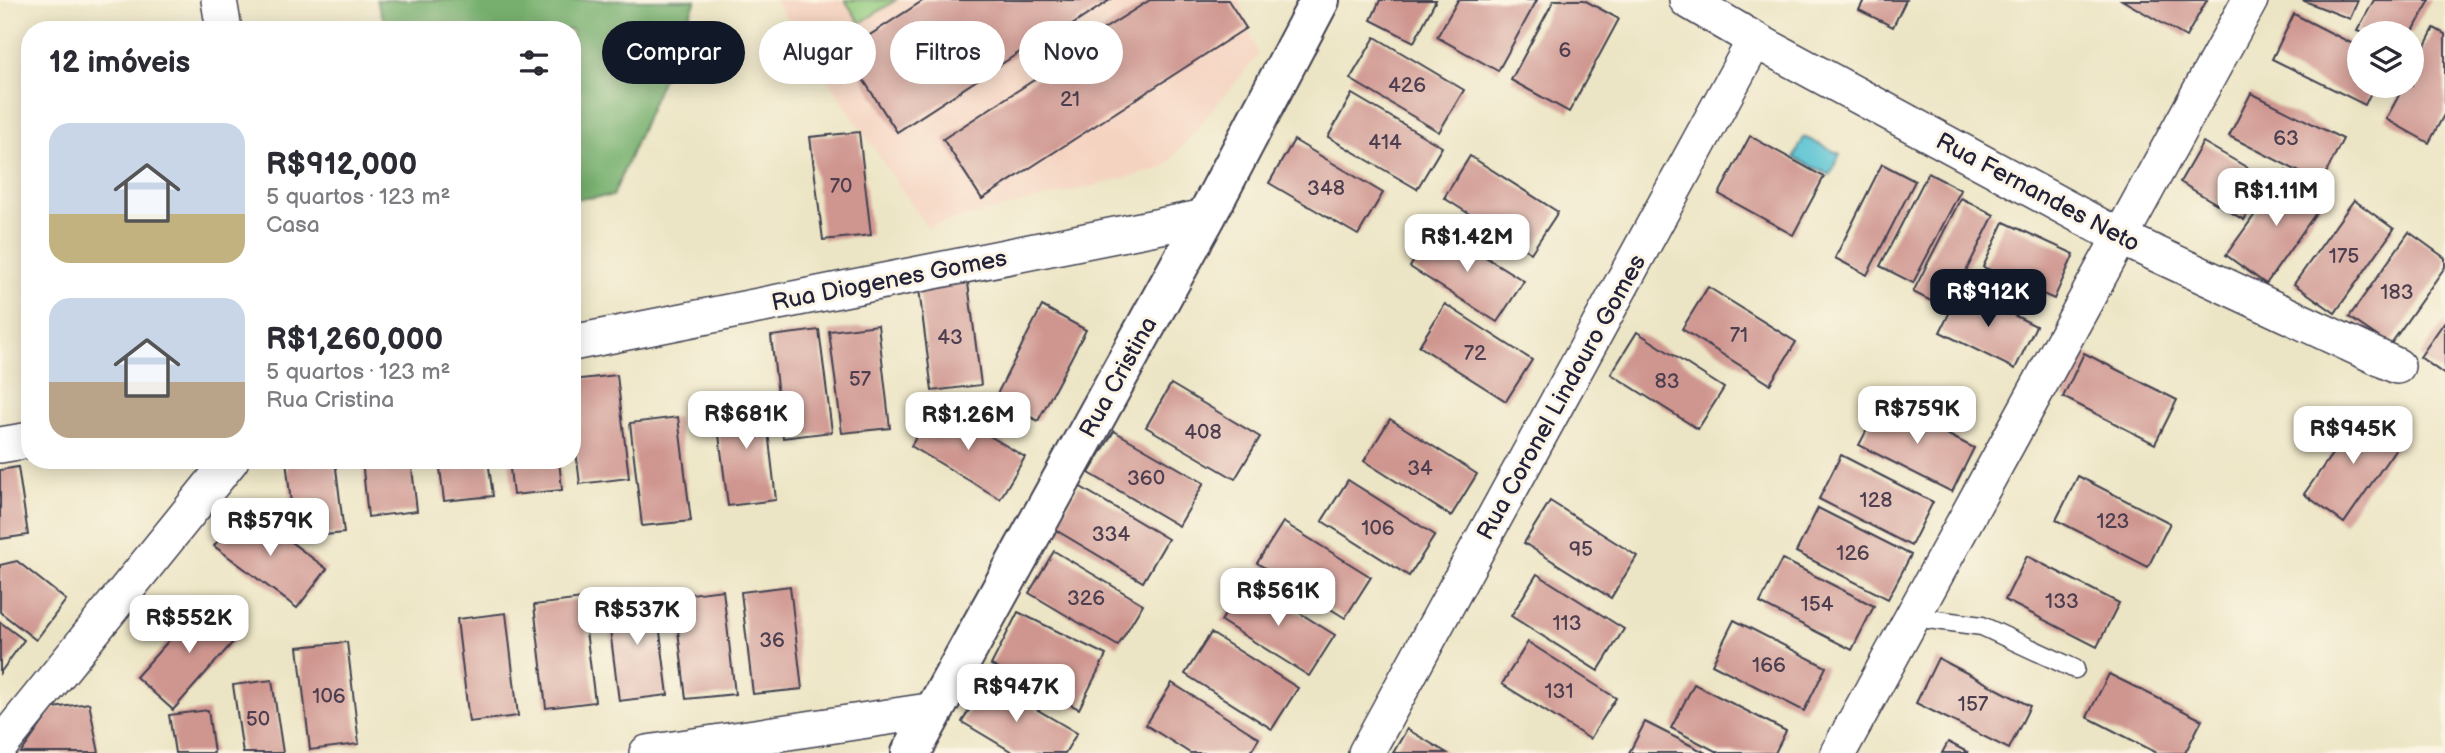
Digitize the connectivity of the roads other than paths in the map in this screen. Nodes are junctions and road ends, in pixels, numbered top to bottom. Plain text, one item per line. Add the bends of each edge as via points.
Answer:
1 (219, 0) edge
2 (1320, 0) edge
3 (1688, 0) edge
4 (2250, 0) edge
5 (222, 21) edge
6 (1755, 40) junction
7 (1206, 217) junction
8 (2120, 237) junction
9 (581, 341) edge
10 (2397, 366) dead end
11 (21, 442) edge
12 (0, 445) edge
13 (224, 469) edge
14 (1913, 617) junction
15 (2075, 670) dead end
16 (935, 710) junction
17 (0, 746) edge
18 (647, 753) edge
19 (911, 753) edge
20 (1366, 753) edge
21 (1839, 753) edge

1 - 5 street
2 - 7 main road, Rua Cristina
3 - 6 street, Rua Fernandes Neto
4 - 8 street
6 - 8 street, Rua Fernandes Neto
6 - 20 street, Rua Coronel Lindouro Gomes
7 - 9 street, Rua Diogenes Gomes
7 - 16 main road, Rua Cristina
8 - 10 street, Rua Fernandes Neto
8 - 14 street
11 - 12 street
13 - 17 street
14 - 15 lane via 1982,626
14 - 21 street
16 - 18 street
16 - 19 main road, Rua Cristina

